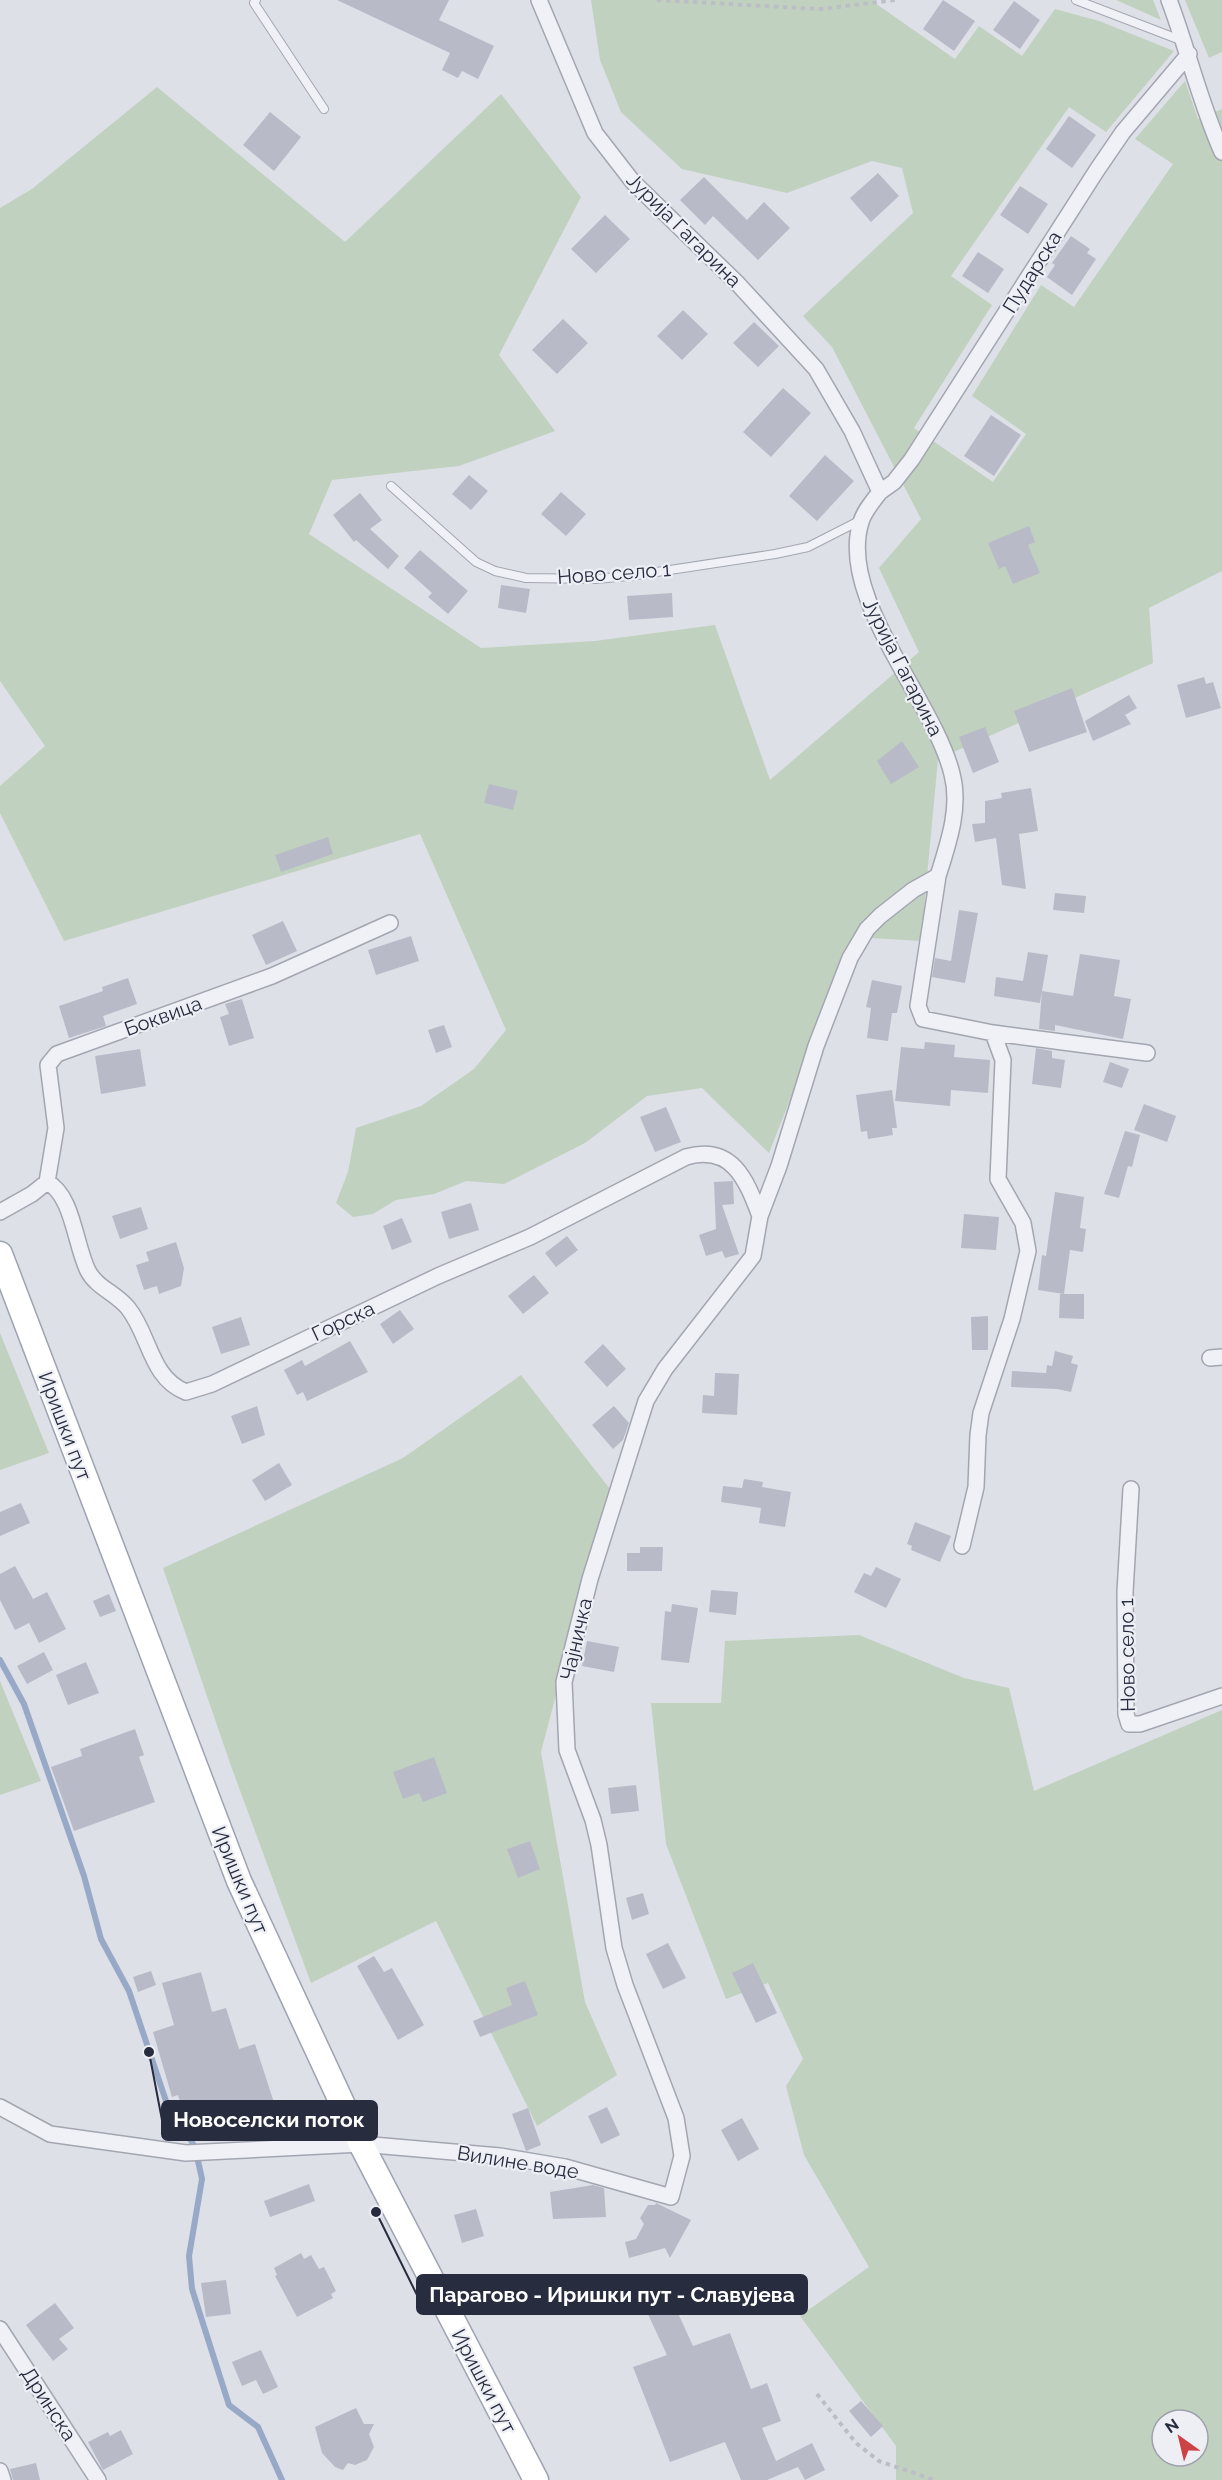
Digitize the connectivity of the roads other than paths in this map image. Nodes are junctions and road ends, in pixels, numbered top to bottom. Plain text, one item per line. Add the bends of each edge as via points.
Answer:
1 (256, 0) edge
2 (539, 0) edge
3 (1076, 0) edge
4 (1169, 0) edge
5 (1187, 48) junction
6 (324, 109) dead end
7 (1222, 152) edge
8 (391, 486) dead end
9 (880, 492) junction
10 (861, 520) junction
11 (938, 876) junction
12 (390, 922) dead end
13 (993, 1033) junction
14 (1147, 1053) dead end
15 (47, 1182) junction
16 (0, 1212) edge
17 (760, 1216) junction
18 (0, 1254) edge
19 (1131, 1489) dead end
20 (962, 1546) dead end
21 (1222, 1696) edge
22 (0, 2107) edge
23 (361, 2144) junction
24 (671, 2197) joint
25 (0, 2329) edge
26 (0, 2471) edge
27 (3, 2480) edge
28 (98, 2480) edge
29 (536, 2480) edge

1 - 6 lane via 254,3
2 - 9 street, Јурија Гагарина via 595,133 633,182 738,284 816,369 852,431
3 - 5 lane
4 - 5 street
5 - 7 street via 1209,124
5 - 9 street, Пударска via 1123,132 912,459 894,482
8 - 10 lane, Ново село 1 via 476,562 526,578 597,579 775,554 808,548
9 - 10 street, Јурија Гагарина
10 - 11 street, Јурија Гагарина via 858,560 862,586 944,746 953,774 952,830
11 - 13 street, Јурија Гагарина via 918,1006 928,1022
11 - 17 street via 879,916 850,958 816,1046
12 - 15 street, Боквица via 272,976 89,1041 53,1058 48,1065 56,1128
13 - 14 street, Јурија Гагарина
13 - 20 street via 1003,1060 998,1179 1023,1223 1028,1251 1012,1319 981,1413 976,1487
15 - 16 street
15 - 17 street, Горска via 60,1191 89,1273 130,1311 157,1367 169,1382 186,1392 212,1384 438,1276 530,1237 686,1157 713,1154 728,1161 739,1173
17 - 24 street, Чајничка via 753,1256 665,1369 646,1401 590,1579 564,1682 567,1750 599,1845 614,1948 676,2118 682,2156
18 - 23 main road, Иришки пут via 238,1881
19 - 21 street, Ново село 1 via 1125,1592 1129,1724 1140,1724
22 - 23 street, Вилине воде via 50,2134 186,2153
23 - 24 street, Вилине воде via 500,2156 565,2167
23 - 29 main road, Иришки пут
25 - 28 street, Дринска
26 - 27 street

